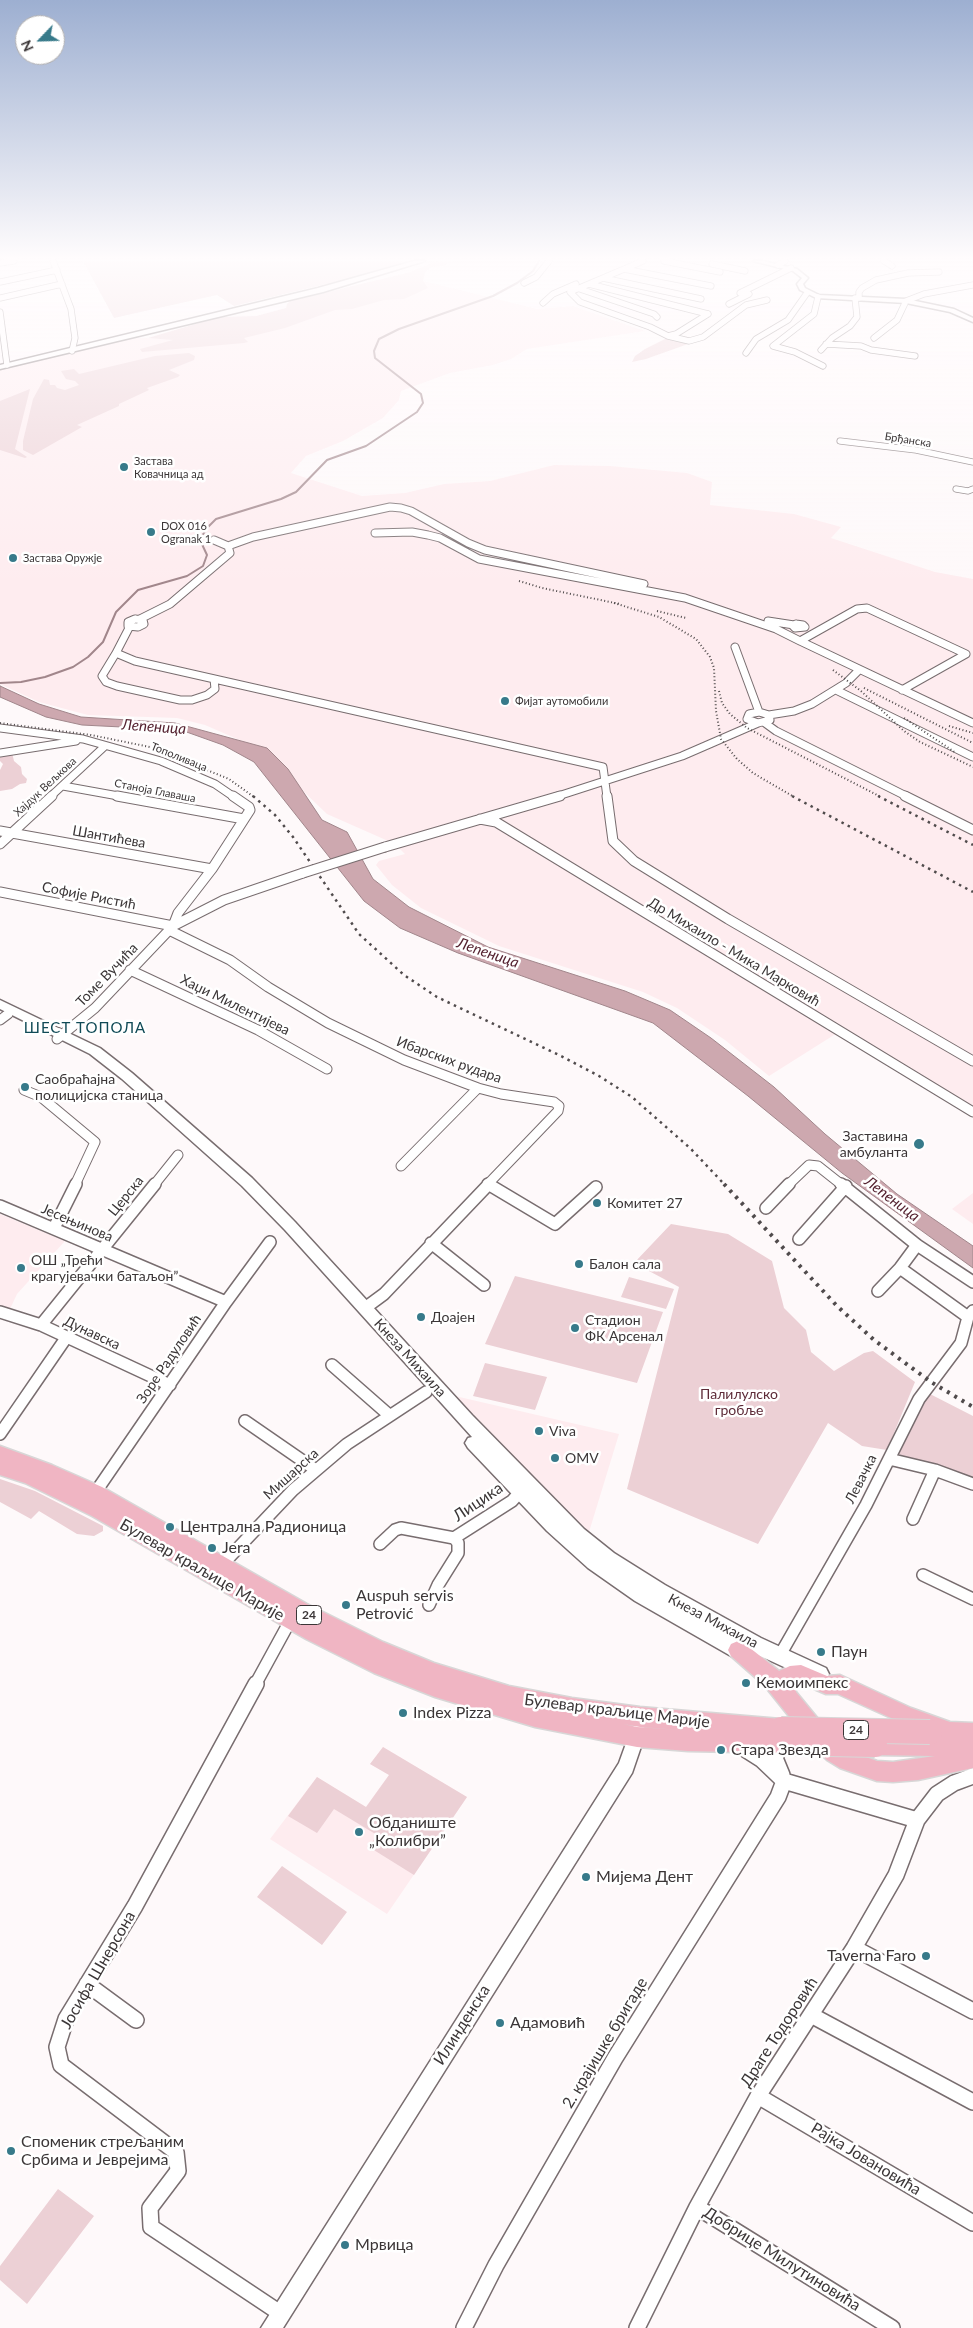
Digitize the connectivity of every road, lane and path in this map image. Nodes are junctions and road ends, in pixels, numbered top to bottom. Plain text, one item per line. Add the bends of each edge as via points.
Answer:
1 (840, 441) dead end
2 (973, 462) edge
3 (956, 489) dead end
4 (973, 489) edge
5 (375, 532) dead end
6 (214, 540) dead end
7 (228, 546) junction
8 (794, 625) dead end
9 (800, 641) junction
10 (735, 647) dead end
11 (116, 653) junction
12 (859, 670) junction
13 (214, 679) junction
14 (836, 690) junction
15 (902, 690) junction
16 (759, 712) junction
17 (764, 720) junction
18 (973, 723) edge
19 (0, 728) edge
20 (83, 740) junction
21 (105, 746) junction
22 (0, 753) edge
23 (973, 756) edge
24 (607, 782) junction
25 (63, 786) junction
26 (247, 816) junction
27 (480, 819) junction
28 (973, 830) edge
29 (0, 832) edge
30 (11, 833) junction
31 (0, 844) edge
32 (212, 869) junction
33 (0, 892) edge
34 (178, 913) junction
35 (191, 916) junction
36 (171, 928) junction
37 (130, 970) junction
38 (2, 1012) edge
39 (61, 1037) junction
40 (973, 1060) edge
41 (326, 1070) dead end
42 (478, 1088) junction
43 (24, 1090) dead end
44 (973, 1112) edge
45 (178, 1155) dead end
46 (401, 1166) dead end
47 (488, 1184) junction
48 (846, 1186) junction
49 (596, 1187) dead end
50 (0, 1206) edge
51 (766, 1208) dead end
52 (54, 1228) junction
53 (799, 1240) dead end
54 (270, 1242) dead end
55 (430, 1243) junction
56 (917, 1245) junction
57 (102, 1249) junction
58 (900, 1268) junction
59 (973, 1282) edge
60 (484, 1285) dead end
61 (878, 1291) dead end
62 (226, 1302) junction
63 (365, 1308) junction
64 (0, 1312) edge
65 (970, 1314) edge
66 (40, 1325) junction
67 (66, 1338) junction
68 (332, 1365) dead end
69 (170, 1385) junction
70 (426, 1392) junction
71 (389, 1415) junction
72 (245, 1421) dead end
73 (0, 1434) edge
74 (0, 1447) edge
75 (0, 1454) edge
76 (889, 1459) junction
77 (23, 1462) junction
78 (0, 1467) edge
79 (316, 1470) junction
80 (935, 1470) junction
81 (973, 1484) edge
82 (520, 1492) junction
83 (96, 1493) junction
84 (913, 1519) dead end
85 (454, 1538) junction
86 (380, 1544) dead end
87 (222, 1566) junction
88 (923, 1576) dead end
89 (973, 1599) edge
90 (429, 1605) dead end
91 (290, 1621) junction
92 (738, 1650) junction
93 (780, 1655) junction
94 (840, 1684) junction
95 (786, 1697) junction
96 (638, 1727) junction
97 (941, 1732) junction
98 (973, 1734) edge
99 (782, 1738) junction
100 (733, 1741) junction
101 (875, 1745) joint
102 (973, 1747) edge
103 (973, 1758) edge
104 (973, 1776) edge
105 (784, 1781) junction
106 (917, 1820) junction
107 (854, 1948) junction
108 (87, 1984) junction
109 (973, 2011) edge
110 (811, 2015) junction
111 (136, 2020) dead end
112 (758, 2096) junction
113 (973, 2102) edge
114 (697, 2207) junction
115 (973, 2223) edge
116 (275, 2321) edge
117 (640, 2327) edge
118 (464, 2328) edge
119 (892, 2328) edge

1 - 2 street, Брђанска via 916,450
3 - 4 street
5 - 9 street via 428,535 479,559 685,598 776,629
6 - 7 street
7 - 8 street via 253,537 375,510 401,508 485,550 680,592 753,617
7 - 11 street via 230,553 170,604 140,620 145,623 143,625 130,626
9 - 12 street
9 - 15 street via 853,611 867,608 966,654
10 - 16 street
11 - 13 street via 135,662
11 - 13 street via 102,676 106,682 117,686 192,700 215,689
12 - 14 street, Томе Вучића
12 - 15 street
13 - 24 street via 603,767
14 - 17 street, Томе Вучића via 803,708
14 - 23 street
15 - 18 street
16 - 17 street
16 - 17 street via 752,712 747,717 751,722
17 - 24 street, Томе Вучића via 682,756
17 - 28 street via 776,731
19 - 20 street, Тополиваца
20 - 21 street, Тополиваца
20 - 22 street
21 - 25 street, Хајдук Вељкова
21 - 26 street, Тополиваца via 187,770 248,807
24 - 27 street, Томе Вучића
24 - 40 street via 613,841 634,861
25 - 26 street, Станоја Главаша
25 - 30 street, Хајдук Вељкова
26 - 32 street, Томе Вучића
27 - 35 street, Томе Вучића, bridge via 303,873 224,900
27 - 44 street, Др Михаило - Мика Марковић via 496,822
29 - 30 street, Шантићева
30 - 31 street, Хајдук Вељкова
30 - 32 street, Шантићева
32 - 34 street, Томе Вучића
33 - 36 street, Софије Ристић
34 - 35 street
34 - 36 street, Томе Вучића
35 - 36 street, Томе Вучића
36 - 37 street, Томе Вучића
36 - 42 street, Ибарских рудара via 230,960 328,1023 404,1060
37 - 39 street, Томе Вучића via 95,1008
37 - 41 street, Хаџи Милентијева via 258,1030
38 - 39 main road, Кнеза Михаила
39 - 63 main road, Кнеза Михаила via 111,1063 247,1182
39 - 70 main road, Кнеза Михаила via 90,1058 237,1188 358,1314
42 - 46 street
42 - 47 street, Ибарских рудара via 554,1102 559,1107
43 - 52 street via 41,1097 95,1142
45 - 57 street, Церска
47 - 49 street via 555,1224
47 - 55 street, Ибарских рудара
48 - 51 street via 818,1166 809,1165
48 - 53 street
48 - 56 street
50 - 52 street, Јесењинова
52 - 57 street, Јесењинова
54 - 62 street, Зоре Радуловић
55 - 60 street
55 - 63 street, Ибарских рудара via 384,1294
56 - 58 street
56 - 59 street
57 - 62 street, Јесењинова
57 - 66 street, Церска
58 - 61 street
58 - 65 street, Левачка
62 - 69 street, Зоре Радуловић
63 - 93 main road, Кнеза Михаила via 466,1420 578,1534 658,1592
64 - 66 street, Дунавска
65 - 76 street, Левачка via 961,1343 919,1399
66 - 67 street, Дунавска
67 - 69 street, Дунавска
67 - 73 street
68 - 71 street
69 - 83 street, Зоре Радуловић
70 - 71 street, Мишарска
70 - 82 main road, Кнеза Михаила
71 - 79 street, Мишарска
72 - 79 street
74 - 77 street
75 - 77 main road, Булевар краљице Марије / 24
76 - 80 street
76 - 93 street, Левачка
77 - 83 main road, Булевар краљице Марије / 24
78 - 91 main road, Булевар краљице Марије / 24 via 32,1478 99,1510
79 - 87 street, Мишарска
80 - 81 street
80 - 84 street
82 - 85 street, Лицика via 512,1501
82 - 92 main road, Кнеза Михаила via 595,1563 642,1595
83 - 87 main road, Булевар краљице Марије / 24
85 - 86 street, Лицика via 401,1528
85 - 90 street, Лицика via 458,1552
87 - 96 main road, Булевар краљице Марије / 24 via 338,1630 431,1671 523,1699
88 - 89 street
91 - 96 main road, Булевар краљице Марије / 24 via 381,1666 472,1700 553,1722
91 - 108 street, Јосифа Шнерсона via 139,1898
92 - 93 main road, Кнеза Михаила via 764,1657
92 - 95 main road via 760,1666
93 - 94 main road, Кнеза Михаила
94 - 95 main road via 826,1684 801,1674 790,1675 784,1688
94 - 97 main road
95 - 103 main road via 829,1747 844,1759 861,1766 894,1772
96 - 99 main road, Булевар краљице Марије / 24
96 - 100 main road, Булевар краљице Марије / 24 via 679,1741
96 - 116 street, Илинденска via 626,1767
97 - 98 main road, 24
97 - 99 main road, 24, bridge
99 - 100 main road, Булевар краљице Марије / 24
99 - 101 main road, 24, bridge
99 - 105 street via 776,1758
100 - 105 street via 762,1760
101 - 102 main road, 24
104 - 106 street, Драге Тодоровић via 937,1794
105 - 106 street
105 - 118 street, 2. крајишке бригаде via 778,1797 558,2154
106 - 107 street, Драге Тодоровић via 896,1875
107 - 109 street
107 - 110 street, Драге Тодоровић
108 - 111 street
108 - 116 street, Јосифа Шнерсона via 66,2019 57,2047 61,2066 176,2152 178,2171 150,2208 151,2227
110 - 112 street, Драге Тодоровић
110 - 113 street
112 - 114 street, Драге Тодоровић
112 - 115 street, Рајка Јовановића
114 - 117 street, Драге Тодоровић
114 - 119 street, Добрице Милутиновића

